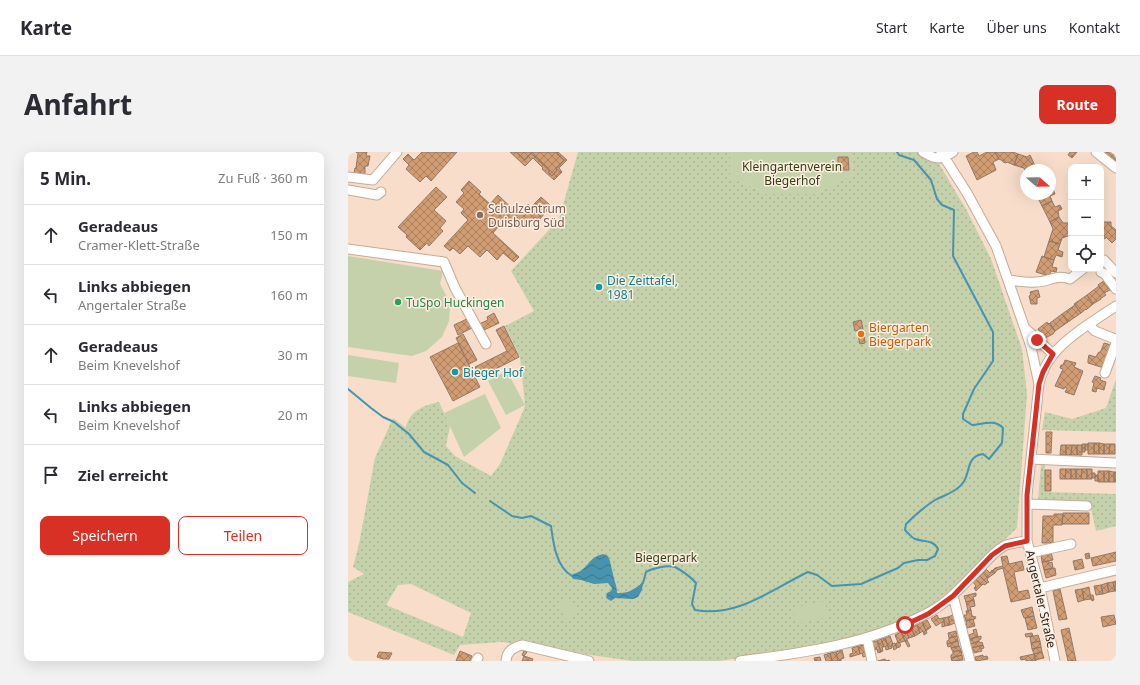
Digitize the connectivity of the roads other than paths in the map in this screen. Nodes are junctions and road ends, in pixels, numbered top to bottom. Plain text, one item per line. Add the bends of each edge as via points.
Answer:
1 (397, 152) edge
2 (923, 152) edge
3 (954, 152) edge
4 (1096, 152) edge
5 (943, 155) edge
6 (1116, 168) edge
7 (348, 177) edge
8 (348, 190) edge
9 (381, 192) dead end
10 (348, 249) edge
11 (1104, 260) edge
12 (1079, 272) edge
13 (1101, 272) dead end
14 (1116, 273) edge
15 (1008, 280) junction
16 (1116, 289) edge
17 (1116, 306) edge
18 (1089, 325) junction
19 (1026, 329) junction
20 (1116, 342) edge
21 (486, 344) dead end
22 (1031, 347) junction
23 (1051, 357) junction
24 (1105, 373) dead end
25 (1039, 384) junction
26 (1031, 460) junction
27 (1116, 463) edge
28 (1027, 504) junction
29 (1087, 506) dead end
30 (1027, 541) junction
31 (1071, 544) dead end
32 (1030, 553) junction
33 (1116, 570) edge
34 (1040, 588) junction
35 (953, 596) junction
36 (867, 638) junction
37 (802, 657) edge
38 (506, 661) edge
39 (589, 661) edge
40 (740, 661) edge
41 (872, 661) edge
42 (970, 661) edge
43 (1055, 661) edge

1 - 7 street via 373,180
2 - 5 street via 932,158
3 - 5 street
4 - 6 street
5 - 15 street, Angertaler Straße via 996,246
8 - 9 street via 377,195
10 - 21 street via 444,262 455,288
11 - 14 street
12 - 15 street via 1070,279 1058,277 1038,283
13 - 16 street
15 - 19 street, Angertaler Straße
17 - 18 street
18 - 20 street via 1095,331 1115,339
18 - 23 street via 1064,343
19 - 22 street, Angertaler Straße
19 - 23 street
20 - 24 street
22 - 23 street via 1038,354
22 - 25 street, Angertaler Straße
23 - 25 street
25 - 26 street, Angertaler Straße
26 - 27 street
26 - 28 street, Angertaler Straße
28 - 29 street
28 - 30 street, Angertaler Straße
30 - 32 street, Angertaler Straße
30 - 35 street via 1005,546 992,555
31 - 32 street
32 - 34 street, Angertaler Straße
33 - 34 street
34 - 43 street, Angertaler Straße
35 - 36 street via 928,614
35 - 42 street
36 - 37 street
36 - 41 street
37 - 40 street
38 - 39 street via 511,649 522,645

